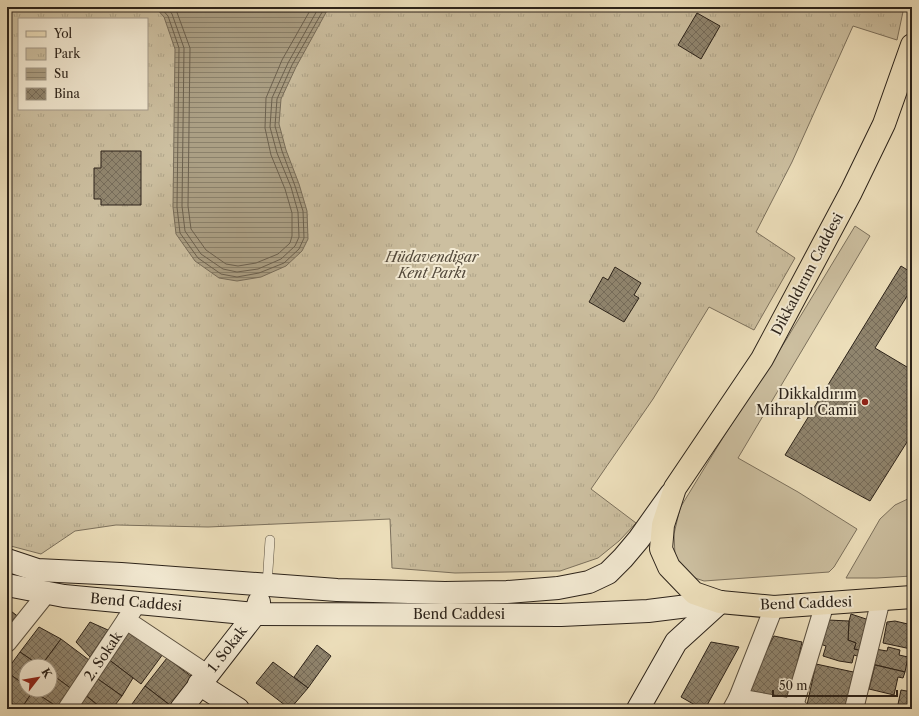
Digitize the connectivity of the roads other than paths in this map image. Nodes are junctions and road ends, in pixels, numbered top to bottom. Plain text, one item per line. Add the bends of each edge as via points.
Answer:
1 (912, 45) edge
2 (912, 95) edge
3 (884, 124) junction
4 (675, 488) junction
5 (270, 540) dead end
6 (7, 560) edge
7 (7, 585) edge
8 (267, 585) junction
9 (46, 593) junction
10 (912, 597) edge
11 (881, 599) junction
12 (720, 602) junction
13 (825, 603) junction
14 (774, 606) junction
15 (132, 611) junction
16 (254, 614) junction
17 (7, 643) edge
18 (203, 679) junction
19 (735, 703) edge
20 (67, 709) edge
21 (181, 709) edge
22 (238, 709) edge
23 (638, 709) edge
24 (795, 709) edge
25 (854, 709) edge

1 - 3 main road, Dikkaldırım Caddesi
2 - 3 main road
3 - 4 main road, Dikkaldırım Caddesi via 851,192 762,359
4 - 8 main road, Bend Caddesi via 623,558 608,573 589,582 558,588 453,593
4 - 12 main road, Dikkaldırım Caddesi via 663,525 661,549 669,567 694,593
5 - 8 lane
6 - 8 main road, Bend Caddesi via 37,570
7 - 9 main road, Bend Caddesi
8 - 16 main road, 1. Sokak
9 - 15 main road, Bend Caddesi
9 - 17 street
10 - 11 main road, Bend Caddesi
11 - 13 main road, Bend Caddesi
11 - 25 street
12 - 14 main road, Bend Caddesi
12 - 16 main road, Bend Caddesi via 648,611 561,614
12 - 23 main road via 676,642
13 - 14 main road, Bend Caddesi
13 - 24 street
14 - 19 street
15 - 16 main road, Bend Caddesi
15 - 18 street
15 - 20 street, 2. Sokak
16 - 18 main road, 1. Sokak
18 - 21 main road, 1. Sokak
18 - 22 main road
19 - 24 street

